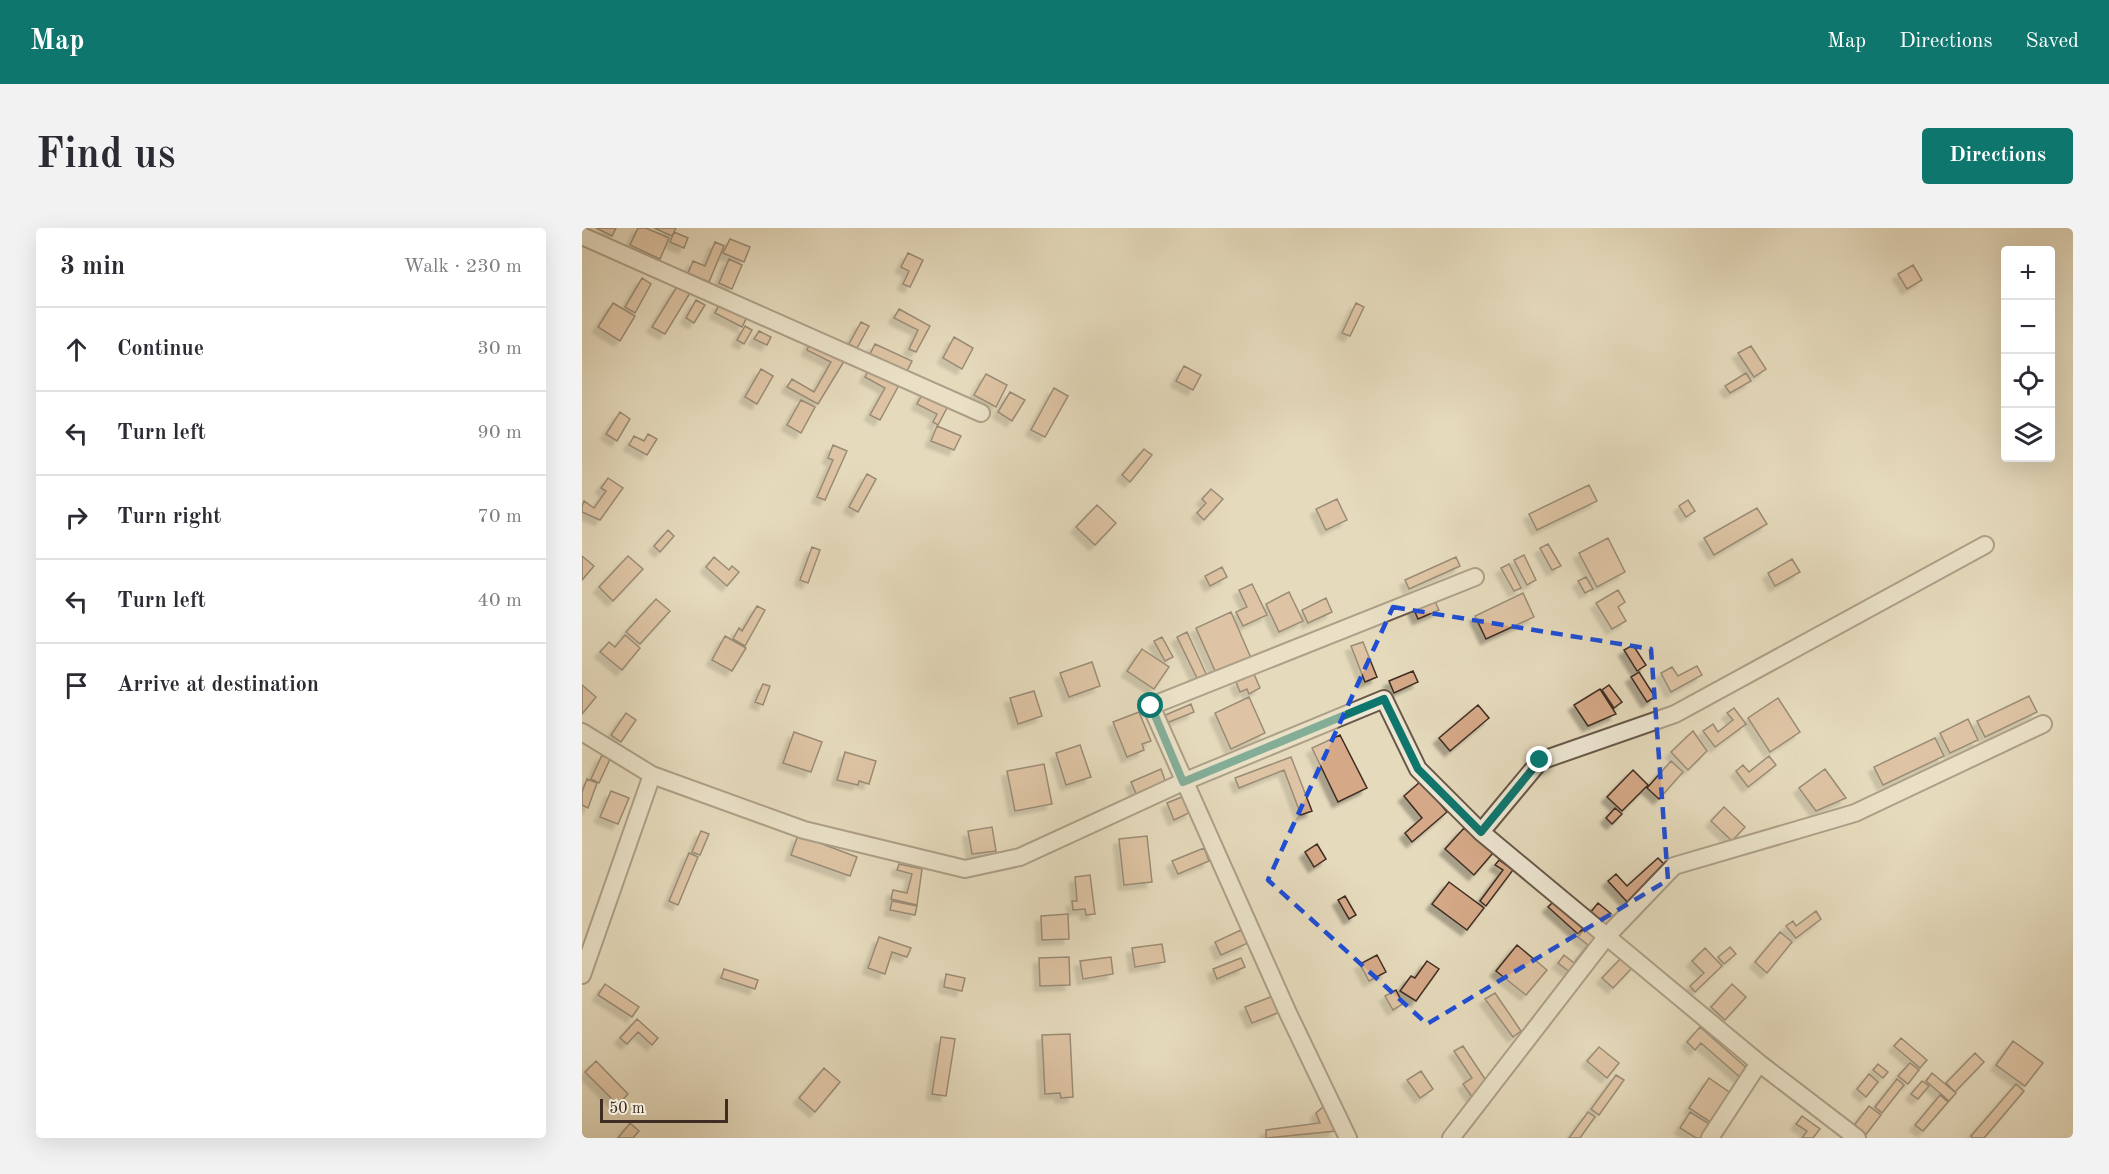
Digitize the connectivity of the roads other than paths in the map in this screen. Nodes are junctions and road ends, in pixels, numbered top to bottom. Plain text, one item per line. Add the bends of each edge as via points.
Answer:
1 (582, 236) edge
2 (981, 413) dead end
3 (1985, 544) dead end
4 (1475, 577) dead end
5 (2043, 723) dead end
6 (582, 732) edge
7 (652, 775) junction
8 (1183, 782) junction
9 (1481, 832) junction
10 (1607, 936) junction
11 (582, 975) edge
12 (1759, 1063) junction
13 (1348, 1138) edge
14 (1451, 1138) edge
15 (1710, 1138) edge
16 (1857, 1138) edge

1 - 2 street
3 - 9 street via 1675,714 1540,760
4 - 8 street via 1151,706
5 - 10 street via 1855,813 1674,866
6 - 7 street
7 - 8 street via 804,830 965,869 1020,856
7 - 11 street
8 - 9 street via 1384,699 1418,769
8 - 13 street
9 - 10 street
10 - 12 street
10 - 14 street
12 - 15 street
12 - 16 street

